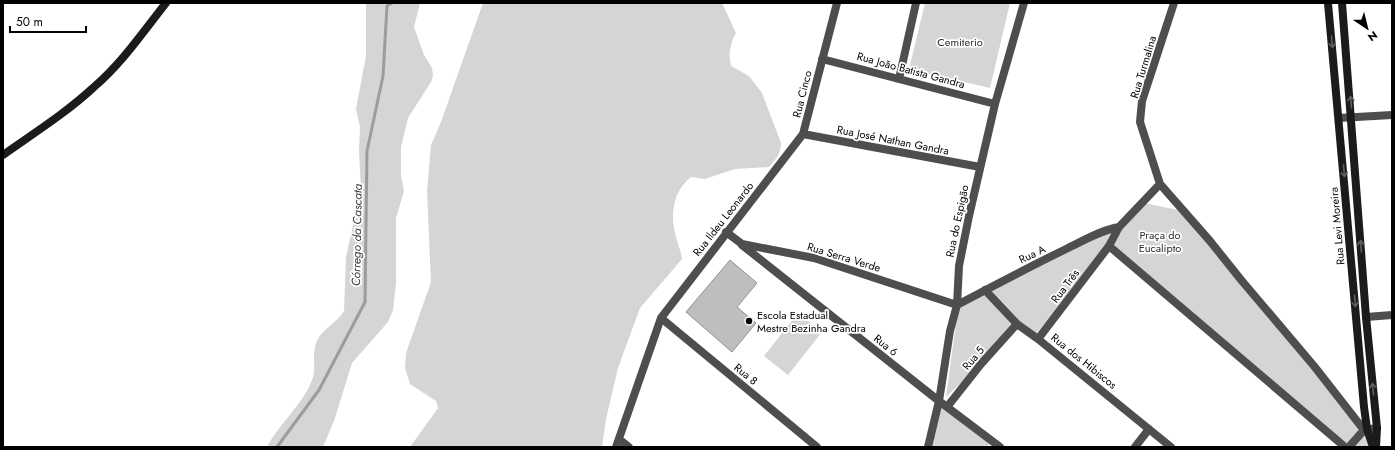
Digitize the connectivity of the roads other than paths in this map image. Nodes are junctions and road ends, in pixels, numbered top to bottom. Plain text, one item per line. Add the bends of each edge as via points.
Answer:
1 (166, 3) edge
2 (837, 3) edge
3 (916, 3) edge
4 (1024, 3) edge
5 (1174, 3) edge
6 (1328, 3) edge
7 (1342, 3) edge
8 (822, 58) junction
9 (1348, 72) junction
10 (1335, 73) junction
11 (899, 79) junction
12 (995, 104) junction
13 (1392, 115) edge
14 (1352, 117) junction
15 (1339, 118) junction
16 (803, 134) junction
17 (3, 155) edge
18 (980, 167) junction
19 (1160, 184) junction
20 (1119, 227) junction
21 (726, 232) junction
22 (742, 244) junction
23 (1109, 246) junction
24 (985, 290) junction
25 (957, 305) junction
26 (1392, 315) edge
27 (1366, 317) junction
28 (661, 318) junction
29 (1017, 324) junction
30 (1038, 339) junction
31 (939, 401) junction
32 (947, 407) junction
33 (1377, 428) junction
34 (1149, 429) junction
35 (1365, 430) junction
36 (617, 443) edge
37 (994, 445) edge
38 (629, 447) edge
39 (817, 447) edge
40 (928, 447) edge
41 (1135, 447) edge
42 (1171, 447) edge
43 (1345, 447) edge
44 (1348, 447) edge
45 (1373, 447) edge
46 (1376, 447) edge

1 - 17 main road via 122,60 95,86 73,106
2 - 8 street, Rua Cinco
3 - 11 street
4 - 12 street, Rua do Espigão
5 - 19 street, Rua Turmalina via 1142,101 1140,122
6 -> 10 main road, Rua Levi Moreira
7 - 9 main road, Rua Levi Moreira
8 - 11 street, Rua João Batista Gandra
8 - 16 street, Rua Cinco
9 - 10 main road
14 -> 9 main road, Rua Levi Moreira
10 - 15 main road, Rua Levi Moreira
11 - 12 street, Rua João Batista Gandra
12 - 18 street, Rua do Espigão
13 - 14 street
14 - 15 street
27 -> 14 main road, Rua Levi Moreira
15 -> 35 main road, Rua Levi Moreira
16 - 18 street, Rua José Nathan Gandra
16 - 21 street, Rua Ildeu Leonardo
18 - 25 street, Rua do Espigão via 959,266
19 - 20 street
19 - 35 street
20 - 23 street
20 - 24 street, Rua A via 1090,238
21 - 22 street, Rua Serra Verde
21 - 28 street, Rua Ildeu Leonardo
22 - 25 street, Rua Serra Verde via 814,258
22 - 31 street, Rua 6
23 - 30 street, Rua Três
23 - 43 street
24 - 25 street, Rua A
24 - 29 street, Rua dos Hibiscos
25 - 31 street, Rua do Espigão via 950,331
26 - 27 street
33 -> 27 main road, Rua Levi Moreira
28 - 36 street, Rua Ildeu Leonardo
28 - 39 street, Rua 8
29 - 30 street, Rua dos Hibiscos
29 - 32 street, Rua 5
30 - 34 street, Rua dos Hibiscos
31 - 32 street, Rua 6
31 - 40 street, Rua do Espigão
32 - 37 street, Rua 6
33 - 35 street
33 - 46 main road, Rua Levi Moreira
34 - 41 street
34 - 42 street, Rua dos Hibiscos
35 - 44 street
35 - 45 main road, Rua Levi Moreira
36 - 38 street

